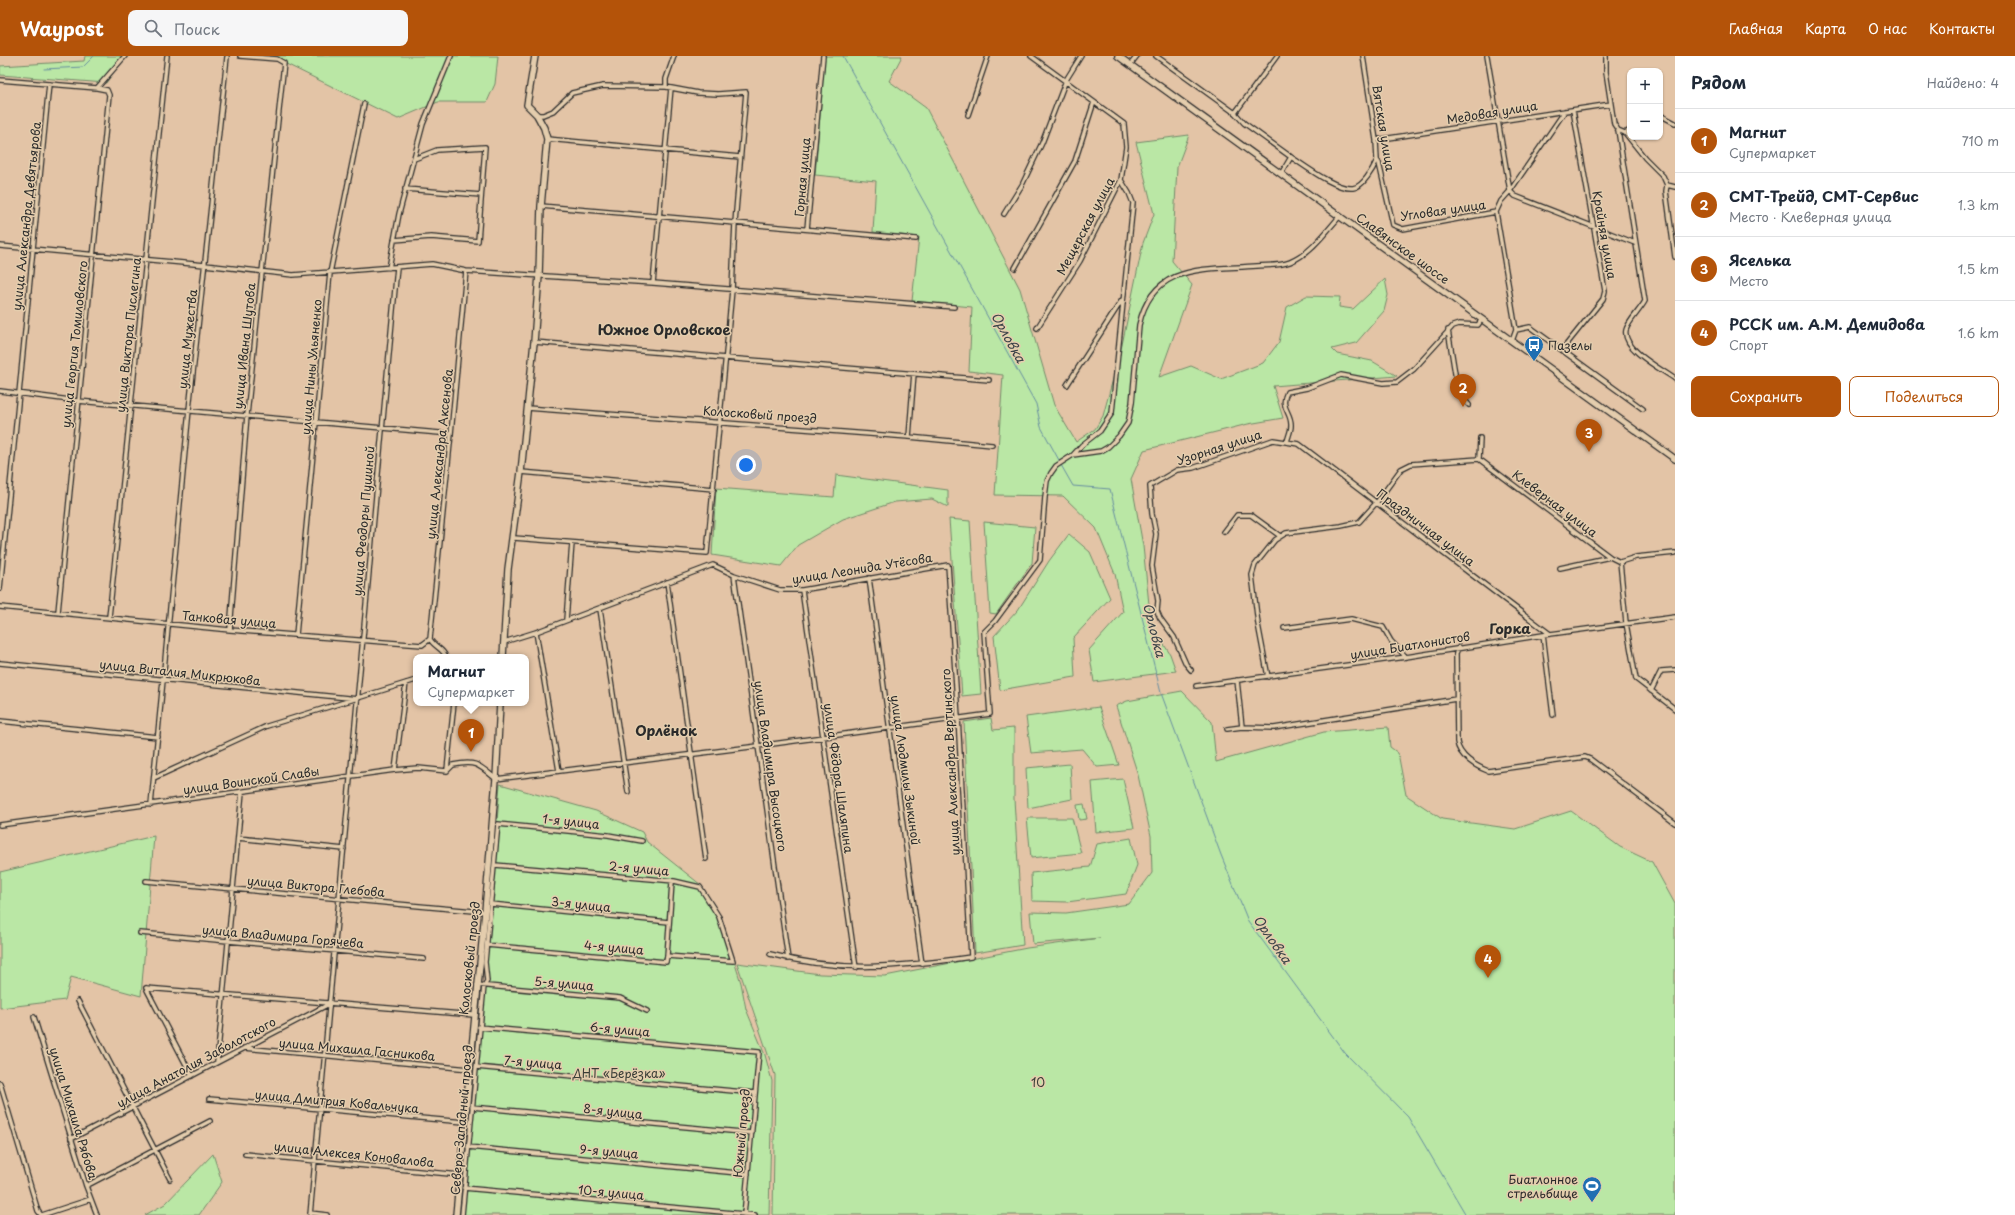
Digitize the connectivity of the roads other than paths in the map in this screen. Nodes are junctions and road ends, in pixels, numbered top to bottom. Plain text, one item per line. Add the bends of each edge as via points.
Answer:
1 (125, 56) edge
2 (167, 56) edge
3 (226, 56) edge
4 (233, 56) edge
5 (240, 56) edge
6 (451, 56) edge
7 (535, 56) edge
8 (674, 56) edge
9 (823, 56) edge
10 (988, 56) edge
11 (1031, 56) edge
12 (1081, 56) edge
13 (1118, 56) edge
14 (1137, 56) edge
15 (1156, 56) edge
16 (1277, 56) edge
17 (1363, 56) edge
18 (1487, 56) edge
19 (1606, 56) edge
20 (1130, 65) junction
21 (0, 80) edge
22 (1066, 82) junction
23 (49, 84) junction
24 (666, 87) junction
25 (97, 88) junction
26 (671, 88) junction
27 (1094, 102) junction
28 (364, 104) dead end
29 (1611, 104) junction
30 (1573, 110) junction
31 (1565, 111) junction
32 (1235, 113) junction
33 (537, 115) junction
34 (968, 115) dead end
35 (1663, 117) edge
36 (1497, 122) junction
37 (1675, 123) edge
38 (1618, 130) junction
39 (1627, 132) edge
40 (1624, 133) junction
41 (547, 139) junction
42 (1376, 140) junction
43 (665, 150) junction
44 (740, 157) junction
45 (1291, 157) junction
46 (414, 159) junction
47 (1377, 160) junction
48 (1280, 174) junction
49 (1121, 180) junction
50 (1667, 185) junction
51 (1675, 187) edge
52 (405, 189) junction
53 (1510, 191) junction
54 (481, 195) junction
55 (541, 206) junction
56 (1496, 212) junction
57 (1004, 214) dead end
58 (659, 216) junction
59 (1340, 216) junction
60 (735, 223) junction
61 (1393, 225) joint
62 (1593, 225) junction
63 (807, 229) junction
64 (916, 239) dead end
65 (394, 240) junction
66 (1635, 243) junction
67 (0, 246) edge
68 (32, 249) junction
69 (93, 255) junction
70 (1675, 257) edge
71 (146, 260) junction
72 (205, 265) junction
73 (397, 267) junction
74 (389, 268) junction
75 (1015, 268) dead end
76 (261, 271) junction
77 (466, 271) junction
78 (330, 273) junction
79 (539, 275) junction
80 (653, 283) junction
81 (732, 290) junction
82 (1123, 299) junction
83 (954, 307) dead end
84 (1482, 319) junction
85 (1037, 328) dead end
86 (1448, 330) junction
87 (1516, 330) junction
88 (1512, 341) junction
89 (534, 342) junction
90 (1562, 350) junction
91 (726, 356) junction
92 (914, 373) junction
93 (1675, 379) edge
94 (989, 380) dead end
95 (1067, 385) dead end
96 (0, 391) edge
97 (18, 394) junction
98 (78, 401) junction
99 (1469, 405) dead end
100 (132, 406) junction
101 (527, 408) junction
102 (1643, 409) dead end
103 (189, 410) junction
104 (247, 415) junction
105 (316, 421) junction
106 (720, 422) junction
107 (382, 427) junction
108 (451, 434) junction
109 (909, 437) junction
110 (1480, 438) dead end
111 (1287, 442) junction
112 (992, 445) dead end
113 (1073, 455) junction
114 (1479, 459) junction
115 (1675, 459) edge
116 (521, 472) junction
117 (714, 489) junction
118 (1377, 502) junction
119 (1224, 532) dead end
120 (1280, 536) junction
121 (514, 538) junction
122 (572, 543) junction
123 (1675, 553) edge
124 (1610, 557) junction
125 (1620, 562) junction
126 (948, 565) joint
127 (1560, 568) dead end
128 (734, 575) junction
129 (869, 578) junction
130 (667, 582) junction
131 (0, 590) edge
132 (802, 590) junction
133 (0, 607) edge
134 (600, 609) junction
135 (58, 612) junction
136 (110, 617) junction
137 (1675, 617) edge
138 (566, 620) junction
139 (1626, 623) junction
140 (170, 624) junction
141 (1284, 628) dead end
142 (230, 630) junction
143 (536, 632) junction
144 (1550, 634) junction
145 (296, 635) junction
146 (1542, 635) junction
147 (430, 639) junction
148 (362, 641) junction
149 (504, 642) junction
150 (1460, 647) junction
151 (444, 654) edge
152 (503, 654) edge
153 (1406, 657) junction
154 (0, 663) edge
155 (1191, 670) dead end
156 (1675, 670) edge
157 (1268, 676) junction
158 (1237, 680) junction
159 (164, 681) junction
160 (413, 681) edge
161 (406, 683) junction
162 (1196, 686) dead end
163 (1651, 691) junction
164 (358, 699) junction
165 (1456, 699) junction
166 (454, 706) edge
167 (500, 706) edge
168 (1675, 709) edge
169 (1553, 715) dead end
170 (958, 717) junction
171 (0, 721) edge
172 (890, 726) junction
173 (1242, 727) junction
174 (1227, 729) dead end
175 (824, 736) junction
176 (158, 737) junction
177 (758, 746) junction
178 (692, 753) junction
179 (625, 763) junction
180 (395, 770) junction
181 (447, 771) junction
182 (559, 771) junction
183 (350, 776) junction
184 (154, 778) junction
185 (496, 779) junction
186 (242, 792) junction
187 (628, 792) dead end
188 (151, 805) junction
189 (1675, 823) edge
190 (498, 824) joint
191 (0, 825) edge
192 (238, 838) junction
193 (642, 841) dead end
194 (344, 849) junction
195 (706, 859) dead end
196 (494, 865) junction
197 (146, 881) dead end
198 (672, 882) junction
199 (233, 889) junction
200 (340, 898) junction
201 (491, 904) junction
202 (485, 912) junction
203 (670, 922) junction
204 (140, 933) dead end
205 (228, 941) junction
206 (487, 945) junction
207 (335, 951) junction
208 (770, 954) dead end
209 (667, 956) junction
210 (424, 959) dead end
211 (788, 959) junction
212 (733, 962) joint
213 (922, 964) junction
214 (856, 968) junction
215 (477, 985) junction
216 (484, 986) junction
217 (223, 995) junction
218 (78, 1001) dead end
219 (331, 1003) junction
220 (647, 1011) dead end
221 (474, 1015) junction
222 (34, 1017) dead end
223 (479, 1027) junction
224 (243, 1048) junction
225 (759, 1052) joint
226 (325, 1056) junction
227 (217, 1062) junction
228 (476, 1067) junction
229 (470, 1069) junction
230 (192, 1076) junction
231 (0, 1083) edge
232 (755, 1093) junction
233 (209, 1099) dead end
234 (134, 1107) junction
235 (472, 1107) junction
236 (320, 1109) junction
237 (210, 1121) dead end
238 (464, 1122) junction
239 (752, 1133) junction
240 (72, 1139) junction
241 (468, 1148) junction
242 (155, 1149) junction
243 (245, 1154) dead end
244 (315, 1161) junction
245 (748, 1174) junction
246 (460, 1175) junction
247 (170, 1179) dead end
248 (86, 1186) junction
249 (464, 1188) junction
250 (92, 1199) junction
251 (310, 1214) edge
252 (744, 1214) edge
253 (42, 1215) edge
254 (97, 1215) edge
255 (327, 1215) edge
256 (456, 1215) edge
257 (462, 1215) edge
258 (756, 1215) edge

1 - 25 street
2 - 71 street, улица Виктора Пислегина
3 - 4 street
3 - 72 street, улица Мужества
5 - 76 street, улица Ивана Шутова via 277,59 284,63
6 - 46 street via 423,124
7 - 33 street via 527,106
8 - 24 street
9 - 63 street, Горная улица
10 - 34 street
11 - 22 street
12 - 22 street
13 - 20 street, Славянское шоссе
14 - 20 street
15 - 32 street
16 - 32 street
17 - 42 street, Вятская улица
18 - 36 street
19 - 29 street
20 - 48 street, Славянское шоссе
21 - 23 street
22 - 27 street
22 - 57 street via 1042,143 1022,185
23 - 25 street
23 - 68 street, улица Александра Девятьярова
24 - 26 street
24 - 33 street via 603,86 572,93 553,111
25 - 69 street, улица Георгия Томиловского via 107,90 110,95
26 - 43 street
26 - 44 street via 718,94 746,92
27 - 49 street, Мещерская улица via 1124,124 1126,147
27 - 75 street via 1075,161
28 - 78 street, улица Нины Ульяненко
29 - 30 street, Медовая улица
29 - 38 street via 1614,124
30 - 31 street, Медовая улица
30 - 62 street, Крайняя улица
31 - 36 street, Медовая улица
31 - 53 street
32 - 45 street via 1244,123
33 - 41 street
35 - 37 street
36 - 42 street, Медовая улица
36 - 53 street
38 - 40 street
38 - 66 street
39 - 40 street
40 - 50 street via 1663,176
41 - 43 street
41 - 55 street
42 - 47 street, Вятская улица
43 - 44 street
43 - 58 street
44 - 60 street
45 - 47 street via 1324,178 1347,188 1361,184
45 - 48 street
46 - 52 street
46 - 54 street via 437,150 485,147
47 - 61 street, Вятская улица
48 - 59 street, Славянское шоссе
49 - 82 street via 1133,203
49 - 85 street, Мещерская улица via 1080,261
50 - 51 street
50 - 70 street
52 - 54 street
52 - 65 street
53 - 56 street
53 - 62 street via 1515,196
54 - 65 street via 478,241 431,237
55 - 58 street, Горная улица
55 - 79 street
56 - 61 street, Угловая улица via 1403,229
56 - 87 street
58 - 60 street, Горная улица
58 - 80 street
59 - 84 street, Славянское шоссе
59 - 113 street via 1312,246 1290,262 1184,272 1158,287 1145,305 1140,319 1128,423 1120,436 1108,447 1101,451
60 - 63 street, Горная улица
60 - 81 street
62 - 66 street
62 - 90 street, Крайняя улица via 1604,295
63 - 64 street
65 - 74 street
66 - 93 street via 1645,301 1626,329 1627,340 1632,348
67 - 68 street
68 - 69 street
68 - 97 street, улица Александра Девятьярова
69 - 71 street
69 - 98 street, улица Георгия Томиловского
71 - 72 street
71 - 100 street, улица Виктора Пислегина
72 - 76 street
72 - 103 street, улица Мужества
73 - 74 street
73 - 77 street via 432,264
73 - 107 street, улица Феодоры Пушиной
74 - 78 street
76 - 78 street via 293,275
76 - 104 street, улица Ивана Шутова
77 - 79 street
77 - 108 street, улица Александра Аксенова
78 - 105 street, улица Нины Ульяненко
79 - 80 street
79 - 89 street
80 - 81 street
81 - 83 street
81 - 91 street
82 - 95 street
82 - 113 street via 1112,414 1100,432
84 - 86 street via 1478,325 1458,324
84 - 88 street, Славянское шоссе
86 - 99 street via 1458,392
86 - 111 street via 1414,369 1397,382 1383,383 1341,376 1287,392 1284,405 1291,425
87 - 88 street
87 - 90 street via 1530,328
88 - 115 street, Славянское шоссе
89 - 91 street
89 - 101 street
90 - 102 street
91 - 92 street
91 - 106 street
92 - 94 street
92 - 109 street
96 - 97 street
97 - 98 street
97 - 131 street, улица Александра Девятьярова
98 - 100 street
98 - 135 street, улица Георгия Томиловского
100 - 103 street
100 - 136 street, улица Виктора Пислегина
101 - 106 street, Колосковый проезд
101 - 116 street
103 - 104 street
103 - 140 street, улица Мужества
104 - 105 street
104 - 142 street, улица Ивана Шутова
105 - 107 street
105 - 145 street, улица Нины Ульяненко
106 - 109 street, Колосковый проезд
106 - 117 street
107 - 108 street
107 - 148 street, улица Феодоры Пушиной
108 - 147 street, улица Александра Аксенова
109 - 112 street, Колосковый проезд
110 - 114 street
111 - 118 street, Праздничная улица via 1299,444
111 - 155 street, Узорная улица via 1273,440 1193,468 1177,470 1150,486 1156,534 1152,566 1158,601 1157,611
113 - 170 street via 1056,466 1047,481 1040,560 984,632 990,714
114 - 118 street via 1411,464 1402,469
114 - 124 street, Клеверная улица
116 - 117 street
116 - 121 street
117 - 122 street via 707,553
118 - 120 street via 1359,522
118 - 144 street, Праздничная улица
119 - 120 street via 1237,515 1251,515
120 - 157 street via 1252,570 1258,624
121 - 122 street
121 - 149 street via 508,569
122 - 138 street
123 - 125 street via 1636,557
124 - 125 street, Клеверная улица
124 - 127 street
125 - 139 street
126 - 129 street, улица Леонида Утёсова
126 - 170 street, улица Александра Вертинского
128 - 130 street, улица Леонида Утёсова via 713,565
128 - 132 street, улица Леонида Утёсова via 780,590
128 - 177 street, улица Владимира Высоцкого
129 - 132 street, улица Леонида Утёсова
129 - 172 street, улица Людмилы Зыкиной
130 - 134 street, улица Леонида Утёсова
130 - 178 street
132 - 175 street, улица Фёдора Шаляпина
133 - 135 street, Танковая улица
134 - 138 street, улица Леонида Утёсова
134 - 179 street
135 - 136 street, Танковая улица
136 - 140 street, Танковая улица
137 - 139 street, улица Биатлонистов
138 - 143 street, улица Леонида Утёсова
139 - 144 street, улица Биатлонистов
139 - 163 street via 1636,679
140 - 142 street, Танковая улица
140 - 159 street, улица Мужества
141 - 153 street via 1356,619 1383,627 1391,641
142 - 145 street, Танковая улица
143 - 149 street, улица Леонида Утёсова
143 - 182 street
144 - 146 street, улица Биатлонистов
145 - 148 street, Танковая улица
146 - 150 street, улица Биатлонистов
146 - 169 street
147 - 148 street, Танковая улица via 422,645
147 - 151 street via 432,644
148 - 164 street, улица Феодоры Пушиной
149 - 152 street
150 - 153 street, улица Биатлонистов
150 - 165 street via 1456,653
153 - 157 street, улица Биатлонистов
154 - 159 street, улица Виталия Микрюкова
156 - 163 street via 1661,671
157 - 158 street, улица Биатлонистов
158 - 162 street, улица Биатлонистов
158 - 173 street
159 - 164 street, улица Виталия Микрюкова
159 - 176 street, улица Мужества
160 - 161 street
161 - 164 street
161 - 180 street
163 - 168 street
164 - 183 street, улица Феодоры Пушиной
164 - 184 street via 266,726
165 - 173 street via 1274,728
165 - 189 street via 1458,750 1483,769 1488,771 1585,757
166 - 181 street
167 - 185 street, Колосковый проезд
170 - 172 street
170 - 213 street, улица Александра Вертинского via 971,957
171 - 176 street
172 - 175 street
172 - 213 street, улица Людмилы Зыкиной
173 - 174 street
175 - 177 street
175 - 214 street, улица Фёдора Шаляпина
176 - 184 street, улица Мужества
177 - 178 street
177 - 211 street, улица Владимира Высоцкого
178 - 179 street
178 - 195 street
179 - 182 street
179 - 187 street
180 - 181 street, улица Воинской Славы via 418,768
180 - 183 street, улица Воинской Славы
181 - 185 street via 453,765 472,762 481,765
182 - 185 street
183 - 186 street, улица Воинской Славы
183 - 194 street, улица Феодоры Пушиной
184 - 188 street, улица Мужества
185 - 202 street, Колосковый проезд
186 - 188 street, улица Воинской Славы
186 - 192 street
188 - 191 street, улица Воинской Славы
190 - 193 street, 1-я улица
190 - 196 street, Северо-Западный проезд
192 - 194 street
192 - 199 street
194 - 200 street, улица Феодоры Пушиной
196 - 198 street, 2-я улица
196 - 201 street, Северо-Западный проезд
197 - 199 street, улица Виктора Глебова
198 - 203 street
198 - 212 street, 2-я улица via 700,887 719,917
199 - 200 street, улица Виктора Глебова
199 - 205 street
200 - 202 street, улица Виктора Глебова
200 - 207 street, улица Феодоры Пушиной
201 - 203 street, 3-я улица
201 - 206 street, Северо-Западный проезд
202 - 215 street, Колосковый проезд
203 - 209 street
204 - 205 street, улица Владимира Горячева
205 - 207 street, улица Владимира Горячева
205 - 217 street
206 - 209 street, 4-я улица via 666,962
206 - 216 street, Северо-Западный проезд via 487,981
207 - 210 street, улица Владимира Горячева
207 - 219 street, улица Феодоры Пушиной
208 - 211 street
209 - 212 street, 4-я улица
211 - 214 street
213 - 214 street
215 - 216 street, 5-я улица
215 - 221 street, Колосковый проезд
216 - 220 street, 5-я улица via 620,998
216 - 223 street, Северо-Западный проезд
217 - 219 street, улица Анатолия Заболотского
217 - 227 street
217 - 230 street, улица Анатолия Заболотского via 146,988
218 - 234 street
219 - 221 street, улица Анатолия Заболотского
219 - 224 street, улица Анатолия Заболотского
219 - 226 street, улица Феодоры Пушиной
221 - 229 street, Колосковый проезд
222 - 240 street, улица Михаила Рябова
223 - 225 street, 6-я улица
223 - 228 street, Северо-Западный проезд
224 - 226 street, улица Михаила Гасникова
224 - 227 street, улица Анатолия Заболотского
225 - 232 street, Южный проезд
226 - 229 street, улица Михаила Гасникова
226 - 236 street, улица Феодоры Пушиной
227 - 230 street, улица Анатолия Заболотского
228 - 232 street, 7-я улица
228 - 235 street, Северо-Западный проезд
229 - 238 street, Колосковый проезд
230 - 234 street, улица Анатолия Заболотского
231 - 253 street via 38,1211
232 - 239 street, Южный проезд
233 - 236 street, улица Дмитрия Ковальчука
234 - 240 street, улица Анатолия Заболотского
234 - 242 street
235 - 239 street, 8-я улица
235 - 241 street, Северо-Западный проезд
236 - 238 street, улица Дмитрия Ковальчука
236 - 244 street, улица Феодоры Пушиной
237 - 242 street
238 - 246 street, Колосковый проезд
239 - 245 street, Южный проезд
240 - 248 street, улица Михаила Рябова
241 - 245 street, 9-я улица
241 - 249 street, Северо-Западный проезд
242 - 247 street
242 - 248 street
243 - 244 street, улица Алексея Коновалова
244 - 246 street, улица Алексея Коновалова
244 - 251 street, улица Феодоры Пушиной
245 - 252 street, Южный проезд
246 - 256 street, Колосковый проезд
248 - 250 street, улица Михаила Рябова
249 - 252 street, 10-я улица
249 - 257 street, Северо-Западный проезд
250 - 253 street
250 - 254 street, улица Михаила Рябова
251 - 255 street
252 - 258 street, 10-я улица

